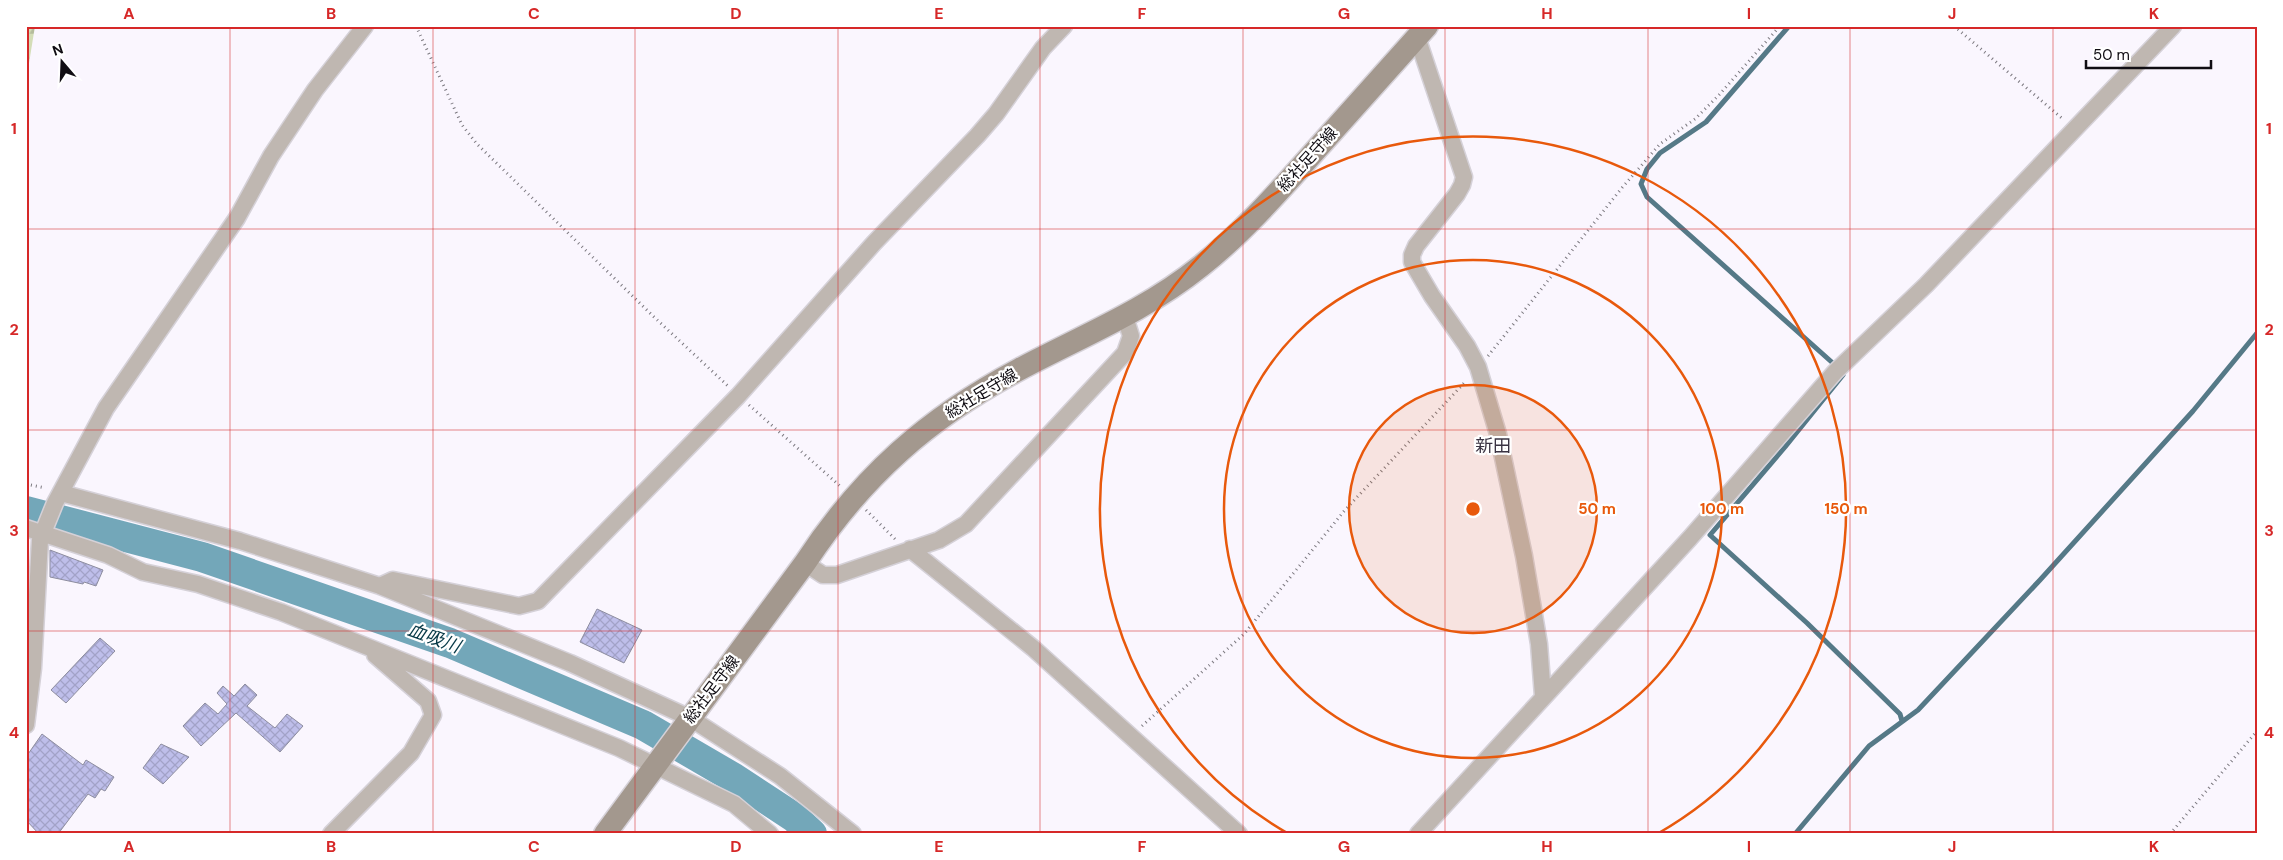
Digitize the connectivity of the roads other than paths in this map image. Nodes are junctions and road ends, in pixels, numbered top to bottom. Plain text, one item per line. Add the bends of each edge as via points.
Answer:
1 (365, 26) edge
2 (1064, 26) edge
3 (2173, 26) edge
4 (1422, 32) edge
5 (1125, 317) junction
6 (58, 498) junction
7 (26, 528) edge
8 (45, 528) junction
9 (908, 550) junction
10 (805, 563) junction
11 (380, 586) junction
12 (366, 646) junction
13 (1543, 696) junction
14 (687, 722) junction
15 (26, 724) edge
16 (658, 762) junction
17 (331, 834) edge
18 (605, 834) edge
19 (770, 834) edge
20 (853, 834) edge
21 (1239, 834) edge
22 (1418, 834) edge

1 - 6 street via 304,107 271,156 237,218 106,408
2 - 11 street via 1043,48 977,136 874,243 738,396 538,601 518,606 393,580
3 - 13 street via 1926,285 1835,372 1690,538
4 - 5 main road, 総社足守線 via 1240,232 1200,267
4 - 13 street via 1464,177 1457,194 1416,246 1412,262 1478,367 1498,434 1524,556 1539,644
5 - 9 street via 1131,336 1125,353 1021,467 966,524 939,540
5 - 10 main road, 総社足守線 via 1020,369 928,427 881,468 829,527
6 - 8 street
6 - 11 street via 240,541
7 - 8 street
8 - 12 street via 143,572 198,584
8 - 15 street via 40,540 33,668
9 - 10 street via 837,575 822,575
9 - 21 street via 1033,648
10 - 14 main road, 総社足守線
11 - 14 street via 570,663
12 - 16 street
12 - 17 street via 428,701 433,716 411,753
13 - 22 street
14 - 16 main road, 総社足守線
14 - 20 street via 780,776
16 - 18 main road, 総社足守線
16 - 19 street via 734,804

